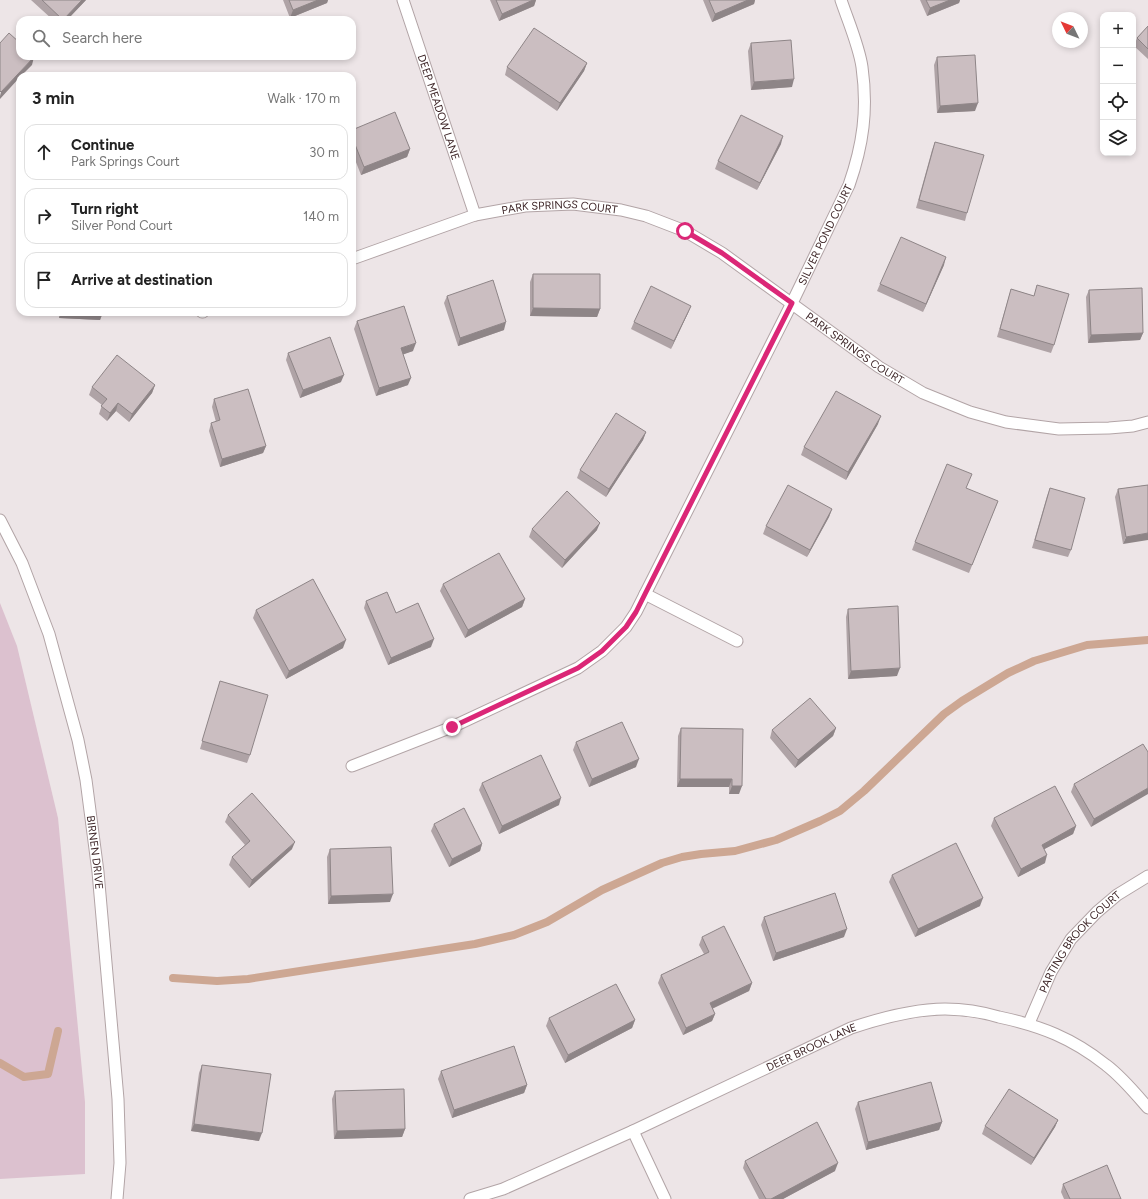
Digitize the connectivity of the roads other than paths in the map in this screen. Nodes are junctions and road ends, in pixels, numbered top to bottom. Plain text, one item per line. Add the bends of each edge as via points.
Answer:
1 (403, 0) edge
2 (841, 0) edge
3 (475, 215) junction
4 (356, 258) edge
5 (792, 303) junction
6 (1148, 422) edge
7 (0, 520) edge
8 (645, 594) junction
9 (737, 641) dead end
10 (352, 766) dead end
11 (1148, 876) edge
12 (1029, 1023) junction
13 (1148, 1108) edge
14 (633, 1131) junction
15 (117, 1199) edge
16 (470, 1199) edge
17 (665, 1199) edge

1 - 3 street, DEEP MEADOW LANE
2 - 5 street, SILVER POND COURT via 862,66 864,126 856,166 849,185
3 - 4 street, PARK SPRINGS COURT
3 - 5 street, PARK SPRINGS COURT via 525,206 573,204 646,216 685,231 722,253
5 - 6 street, PARK SPRINGS COURT via 880,367 923,392 970,412 1006,422 1060,429 1110,428
5 - 8 street, SILVER POND COURT
7 - 15 street, BIRNEN DRIVE via 22,563 49,634 78,740 86,780 98,872 118,1099 120,1163
8 - 9 street
8 - 10 street, SILVER POND COURT via 626,627 602,651 578,668 452,727
11 - 12 street, PARTING BROOK COURT via 1117,895 1071,939 1051,972
12 - 13 street, DEER BROOK LANE via 1072,1042 1106,1065 1125,1081
12 - 14 street, DEER BROOK LANE via 977,1011 946,1009 872,1021 851,1028
14 - 16 street, DEER BROOK LANE via 503,1189
14 - 17 street

